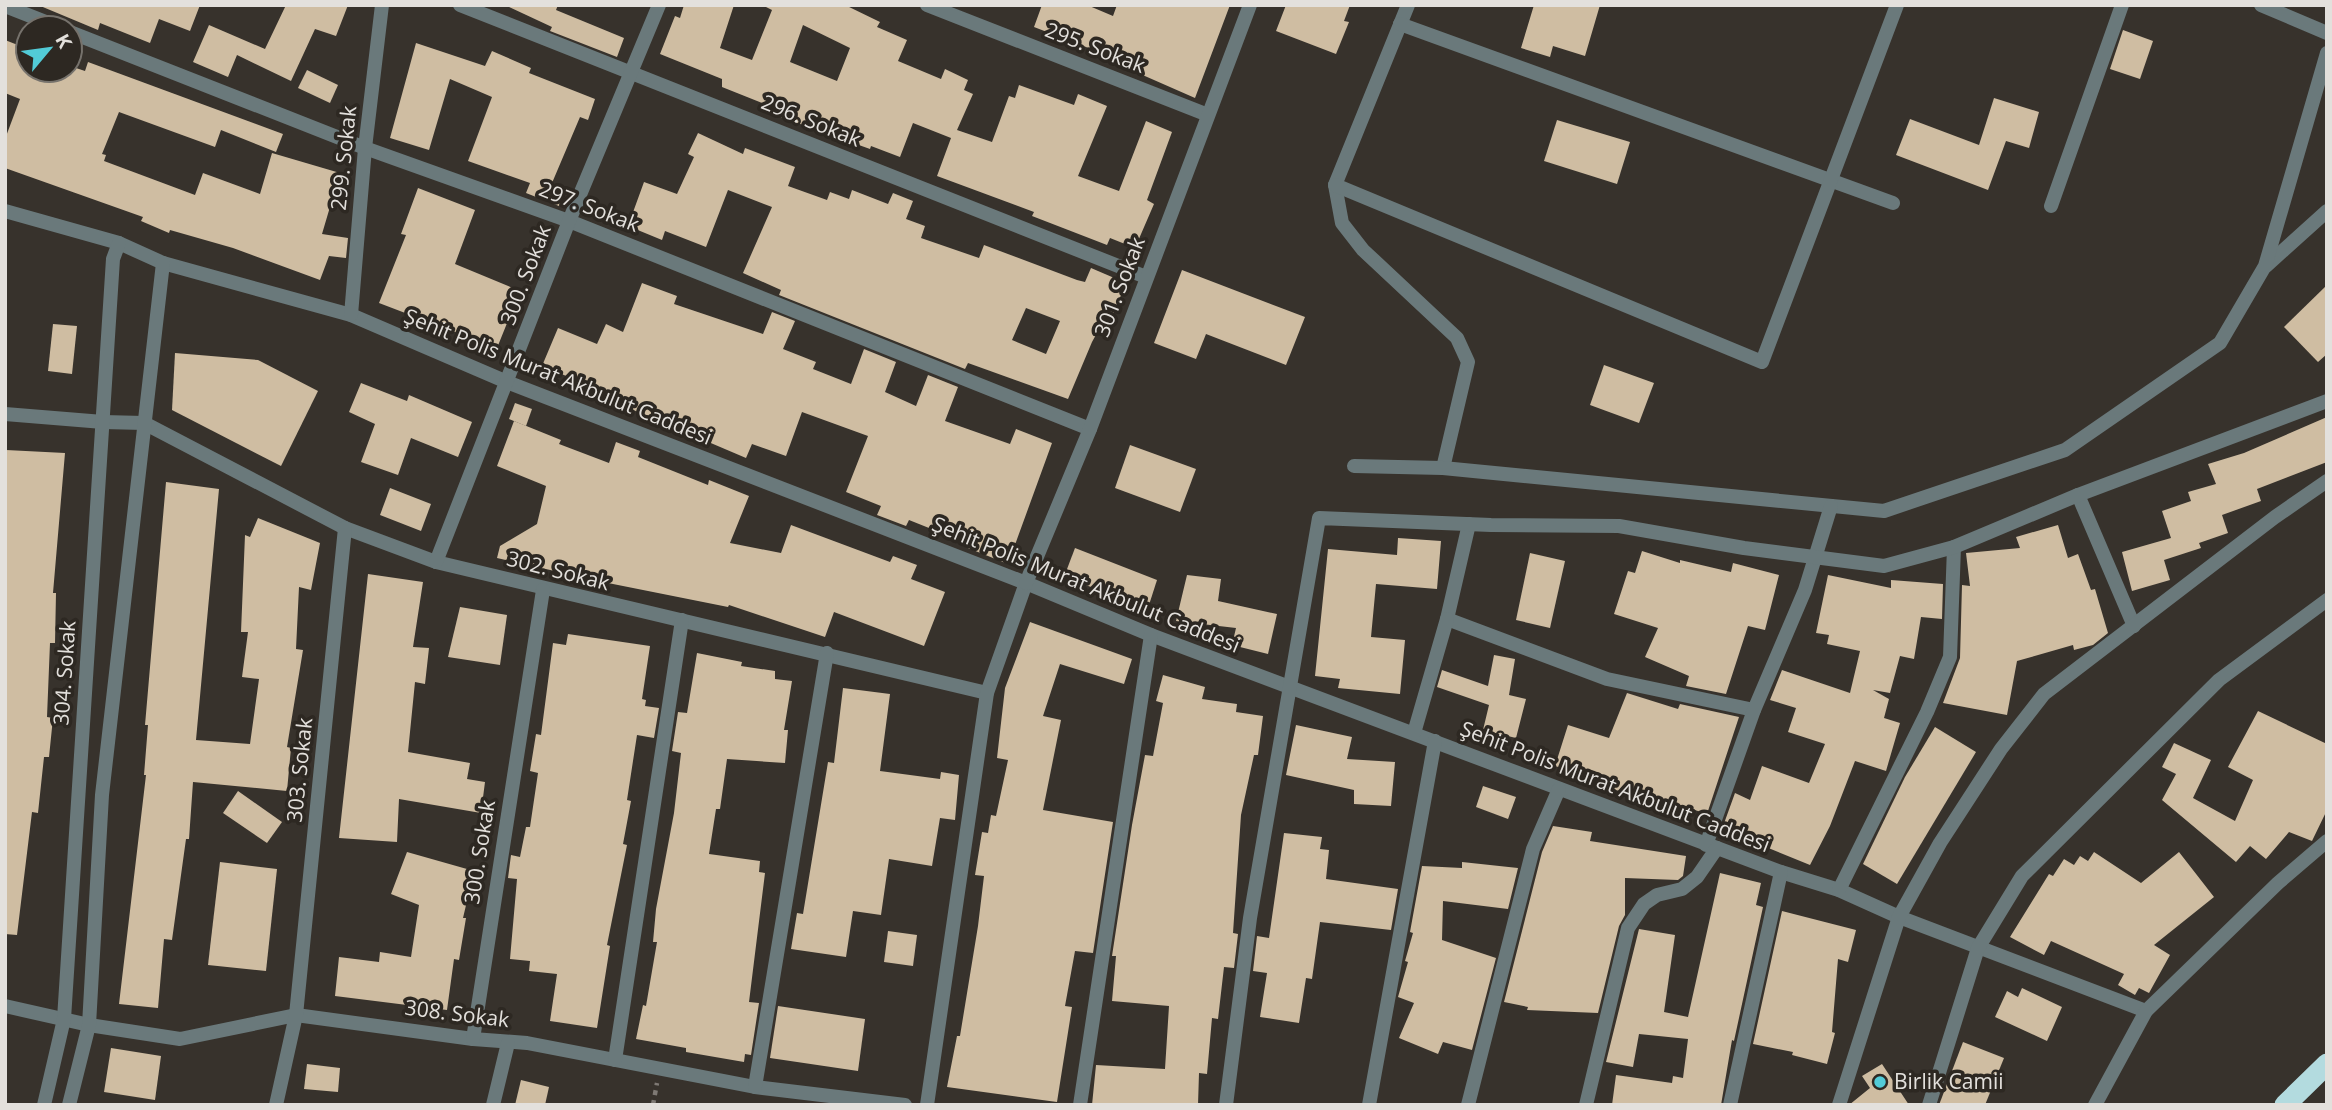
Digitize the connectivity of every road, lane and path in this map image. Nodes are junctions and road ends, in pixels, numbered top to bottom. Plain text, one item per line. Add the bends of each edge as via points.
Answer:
1 (382, 5) edge
2 (460, 5) edge
3 (659, 5) edge
4 (927, 5) edge
5 (1250, 5) edge
6 (1408, 5) edge
7 (1897, 5) edge
8 (2122, 5) edge
9 (2261, 5) edge
10 (5, 6) edge
11 (25, 14) edge
12 (1400, 24) junction
13 (2327, 33) edge
14 (84, 38) edge
15 (2327, 53) edge
16 (630, 71) junction
17 (1208, 115) junction
18 (365, 148) junction
19 (1832, 178) junction
20 (1335, 185) junction
21 (1893, 203) dead end
22 (2050, 206) dead end
23 (5, 211) edge
24 (2327, 211) edge
25 (569, 221) junction
26 (119, 243) junction
27 (163, 263) junction
28 (2265, 267) junction
29 (1146, 277) junction
30 (351, 315) junction
31 (507, 382) junction
32 (2327, 401) edge
33 (5, 414) edge
34 (103, 422) junction
35 (144, 423) junction
36 (1090, 429) junction
37 (1354, 466) dead end
38 (1443, 468) junction
39 (2327, 481) edge
40 (2078, 495) junction
41 (1831, 506) junction
42 (1469, 524) junction
43 (345, 528) junction
44 (1954, 547) junction
45 (1816, 557) junction
46 (436, 562) junction
47 (1026, 583) junction
48 (543, 590) junction
49 (2327, 600) edge
50 (1447, 619) junction
51 (682, 620) junction
52 (2134, 626) junction
53 (1151, 635) junction
54 (827, 653) junction
55 (1291, 687) junction
56 (987, 693) junction
57 (1754, 710) junction
58 (1414, 733) junction
59 (1435, 741) junction
60 (1559, 789) junction
61 (2327, 841) edge
62 (1711, 847) junction
63 (1781, 872) junction
64 (1839, 890) junction
65 (1899, 917) junction
66 (1978, 948) junction
67 (5, 1006) edge
68 (2146, 1012) junction
69 (296, 1015) junction
70 (64, 1019) junction
71 (89, 1025) junction
72 (472, 1039) junction
73 (508, 1043) junction
74 (615, 1060) junction
75 (2327, 1064) edge
76 (755, 1087) junction
77 (44, 1105) edge
78 (69, 1105) edge
79 (275, 1105) edge
80 (493, 1105) edge
81 (905, 1105) edge
82 (927, 1105) edge
83 (1080, 1105) edge
84 (1226, 1105) edge
85 (1369, 1105) edge
86 (1468, 1105) edge
87 (1586, 1105) edge
88 (1730, 1105) edge
89 (1839, 1105) edge
90 (1929, 1105) edge
91 (2095, 1105) edge
92 (2285, 1105) edge

1 - 18 street, 299. Sokak
2 - 16 street, 296. Sokak
3 - 16 street, 300. Sokak
4 - 17 street, 295. Sokak
5 - 17 street, 301. Sokak
6 - 12 street
7 - 19 street
8 - 22 street
9 - 13 street
10 - 11 street
12 - 19 street
12 - 20 street
14 - 18 street, 297. Sokak
15 - 28 street
16 - 25 street, 300. Sokak
16 - 29 street, 296. Sokak
17 - 29 street, 301. Sokak
18 - 25 street, 297. Sokak
18 - 30 street, 299. Sokak
19 - 20 street via 1762,362
19 - 21 street
20 - 38 street via 1342,223 1363,250 1457,338 1468,362
23 - 26 street, Şehit Polis Murat Akbulut Caddesi
24 - 28 street
25 - 31 street, 300. Sokak
25 - 36 street, 297. Sokak
26 - 27 street, Şehit Polis Murat Akbulut Caddesi
26 - 34 street, 304. Sokak via 113,260
27 - 30 street, Şehit Polis Murat Akbulut Caddesi
27 - 35 street
28 - 41 street via 2220,343 2065,450 1884,511
29 - 36 street, 301. Sokak
30 - 31 street, Şehit Polis Murat Akbulut Caddesi
31 - 46 street, 300. Sokak
31 - 47 street, Şehit Polis Murat Akbulut Caddesi
32 - 40 street
33 - 34 street
34 - 35 street
34 - 70 street, 304. Sokak
35 - 43 street, 302. Sokak
35 - 71 street via 102,795
36 - 47 street, 301. Sokak
37 - 38 street
38 - 41 street
39 - 52 street
40 - 44 street
40 - 52 street
41 - 45 street
42 - 45 street via 1619,526
42 - 50 street
42 - 55 street via 1319,518
43 - 46 street, 302. Sokak
43 - 69 street, 303. Sokak
44 - 45 street via 1884,566
44 - 64 street via 1950,657
45 - 57 street
46 - 48 street, 302. Sokak
47 - 53 street, Şehit Polis Murat Akbulut Caddesi
47 - 56 street, 301. Sokak
48 - 51 street, 302. Sokak
48 - 72 street, 300. Sokak
49 - 66 street via 2219,680 2042,856 2022,876
50 - 57 street via 1607,679
50 - 58 street
51 - 54 street, 302. Sokak
51 - 74 street
52 - 65 street via 2044,694 2001,749
53 - 55 street, Şehit Polis Murat Akbulut Caddesi
53 - 83 street
54 - 56 street, 302. Sokak
54 - 76 street
55 - 58 street, Şehit Polis Murat Akbulut Caddesi
55 - 84 street via 1250,918
56 - 82 street, 301. Sokak
57 - 62 street
58 - 59 street, Şehit Polis Murat Akbulut Caddesi
59 - 60 street, Şehit Polis Murat Akbulut Caddesi
59 - 85 street
60 - 62 street, Şehit Polis Murat Akbulut Caddesi
60 - 86 street via 1533,849
61 - 68 street
62 - 63 street, Şehit Polis Murat Akbulut Caddesi
62 - 87 street via 1697,877 1682,889 1657,895 1644,904 1628,928
63 - 64 street, Şehit Polis Murat Akbulut Caddesi
63 - 88 street
64 - 65 street, Şehit Polis Murat Akbulut Caddesi
65 - 66 street, Şehit Polis Murat Akbulut Caddesi
65 - 89 street
66 - 68 street, Şehit Polis Murat Akbulut Caddesi
66 - 90 street
67 - 70 street, 308. Sokak
68 - 91 street
69 - 71 street, 308. Sokak via 180,1039
69 - 72 street, 308. Sokak
69 - 79 street, 303. Sokak
70 - 71 street, 308. Sokak
70 - 77 street, 304. Sokak
71 - 78 street
72 - 73 street, 308. Sokak
73 - 74 street, 308. Sokak
73 - 80 street
74 - 76 street, 308. Sokak
75 - 92 highway
76 - 81 street, 308. Sokak

